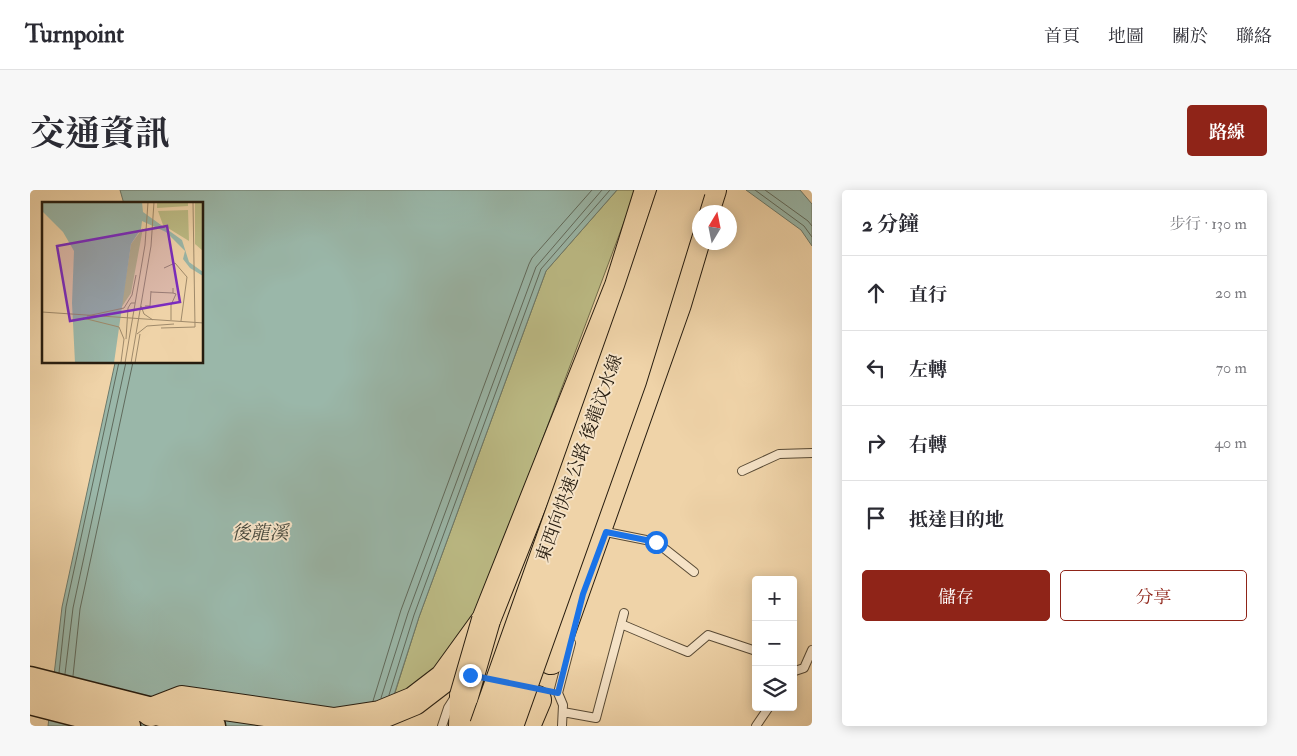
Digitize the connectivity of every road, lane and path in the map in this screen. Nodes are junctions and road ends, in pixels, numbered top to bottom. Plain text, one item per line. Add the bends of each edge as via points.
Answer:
1 (649, 190) edge
2 (672, 190) edge
3 (692, 190) edge
4 (712, 190) edge
5 (707, 205) edge
6 (694, 250) edge
7 (812, 453) edge
8 (742, 471) dead end
9 (603, 541) dead end
10 (694, 572) dead end
11 (624, 613) dead end
12 (486, 620) junction
13 (621, 624) junction
14 (572, 639) dead end
15 (752, 650) edge
16 (812, 650) edge
17 (797, 670) edge
18 (30, 680) edge
19 (496, 680) dead end
20 (505, 682) dead end
21 (514, 684) dead end
22 (471, 686) junction
23 (543, 700) edge
24 (30, 701) edge
25 (766, 711) edge
26 (151, 712) junction
27 (563, 712) junction
28 (122, 725) edge
29 (212, 726) edge
30 (442, 726) edge
31 (463, 726) edge
32 (484, 726) edge
33 (509, 726) edge
34 (526, 726) edge
35 (562, 726) edge
36 (756, 726) edge

1 - 12 highway via 619,286
2 - 32 highway, 東西向快速公路 後龍汶水線, bridge
3 - 33 highway, 東西向快速公路 後龍汶水線, bridge via 632,382
4 - 5 highway
6 - 23 highway
7 - 8 lane via 779,454
9 - 10 lane via 606,532 656,542
11 - 13 lane
12 - 22 highway, bridge
12 - 26 highway via 444,678 414,702 380,714 334,722 182,700
13 - 15 lane via 688,652 708,635
13 - 27 lane via 596,718
14 - 23 lane
16 - 17 lane via 804,668
18 - 26 main road
19 - 20 lane
21 - 23 lane
22 - 30 lane via 470,675 448,708
22 - 31 highway
23 - 27 lane via 563,705
23 - 34 highway
24 - 28 main road
25 - 36 lane
26 - 29 main road
27 - 35 lane

